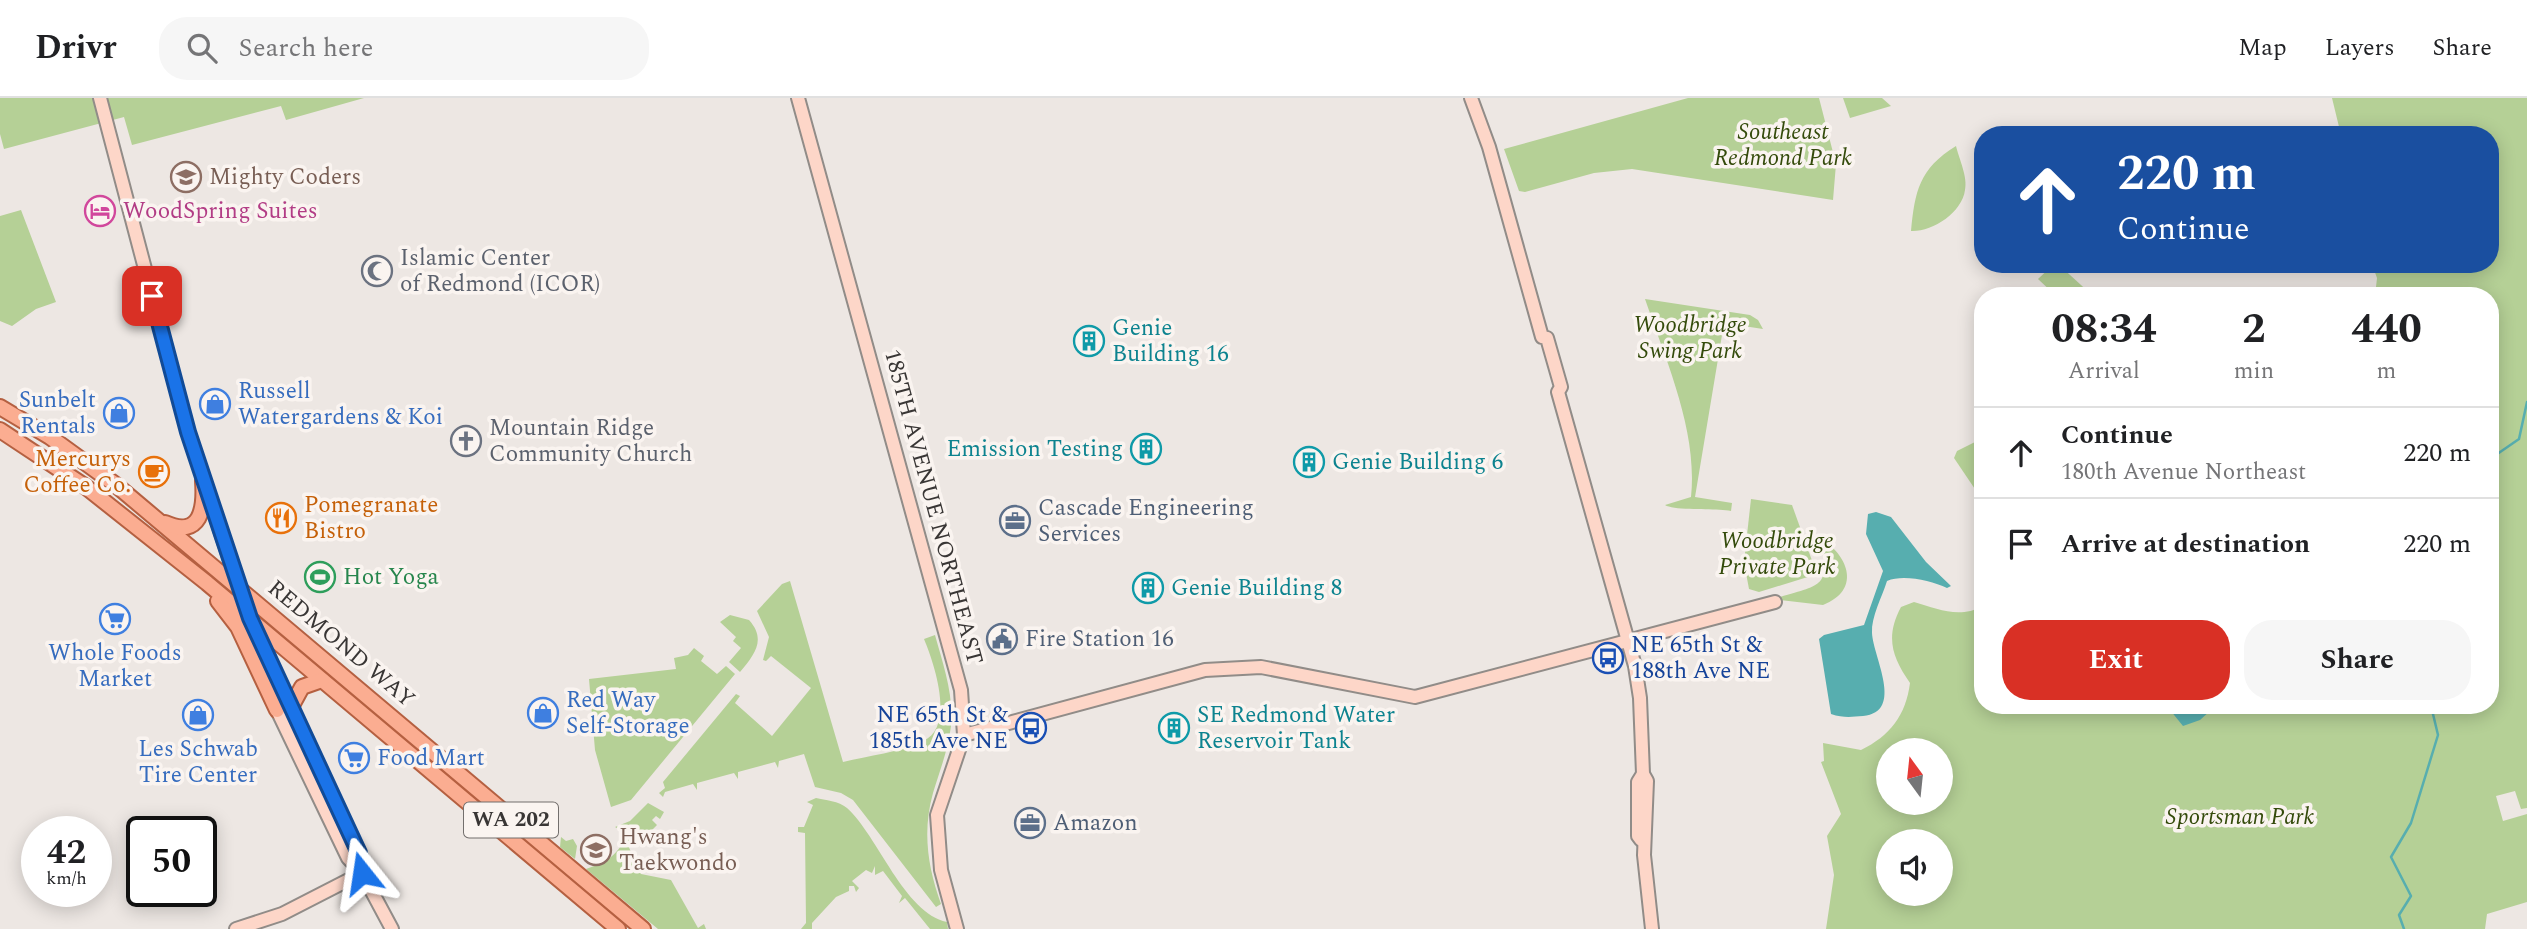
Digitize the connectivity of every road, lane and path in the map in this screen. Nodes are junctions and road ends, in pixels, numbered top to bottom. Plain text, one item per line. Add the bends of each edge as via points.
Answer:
1 (100, 98) edge
2 (798, 98) edge
3 (1471, 98) edge
4 (0, 407) edge
5 (0, 430) edge
6 (203, 481) junction
7 (157, 520) junction
8 (207, 583) junction
9 (239, 588) junction
10 (1775, 602) dead end
11 (250, 618) junction
12 (1628, 642) junction
13 (322, 680) junction
14 (284, 710) junction
15 (964, 734) junction
16 (393, 739) junction
17 (453, 771) junction
18 (362, 873) junction
19 (236, 929) edge
20 (392, 929) edge
21 (618, 929) edge
22 (643, 929) edge
23 (957, 929) edge
24 (1652, 929) edge

1 - 6 street
2 - 15 street, 185TH AVENUE NORTHEAST via 958,678
3 - 12 street via 1542,337 1547,338
4 - 7 main road, REDMOND WAY / WA 202 via 67,449
5 - 8 main road, REDMOND WAY / WA 202 via 86,487
6 - 7 main road via 203,508 194,523 177,527
6 - 9 street
7 - 9 main road, REDMOND WAY / WA 202
8 - 11 main road, REDMOND WAY / WA 202
8 - 14 main road via 238,627
9 - 11 street
9 - 17 main road, REDMOND WAY / WA 202
10 - 12 street
11 - 13 main road, REDMOND WAY / WA 202
11 - 14 street
12 - 15 street via 1415,697 1261,667 1205,670
12 - 24 street via 1640,698 1647,781 1647,837 1643,844
13 - 14 main road via 302,687
13 - 16 main road, REDMOND WAY / WA 202
14 - 18 street via 359,853
15 - 23 street, 185TH AVENUE NORTHEAST via 937,815 941,870
16 - 17 main road via 431,764
16 - 21 main road, REDMOND WAY / WA 202
17 - 22 main road, REDMOND WAY / WA 202
18 - 19 street via 268,921
18 - 20 street

